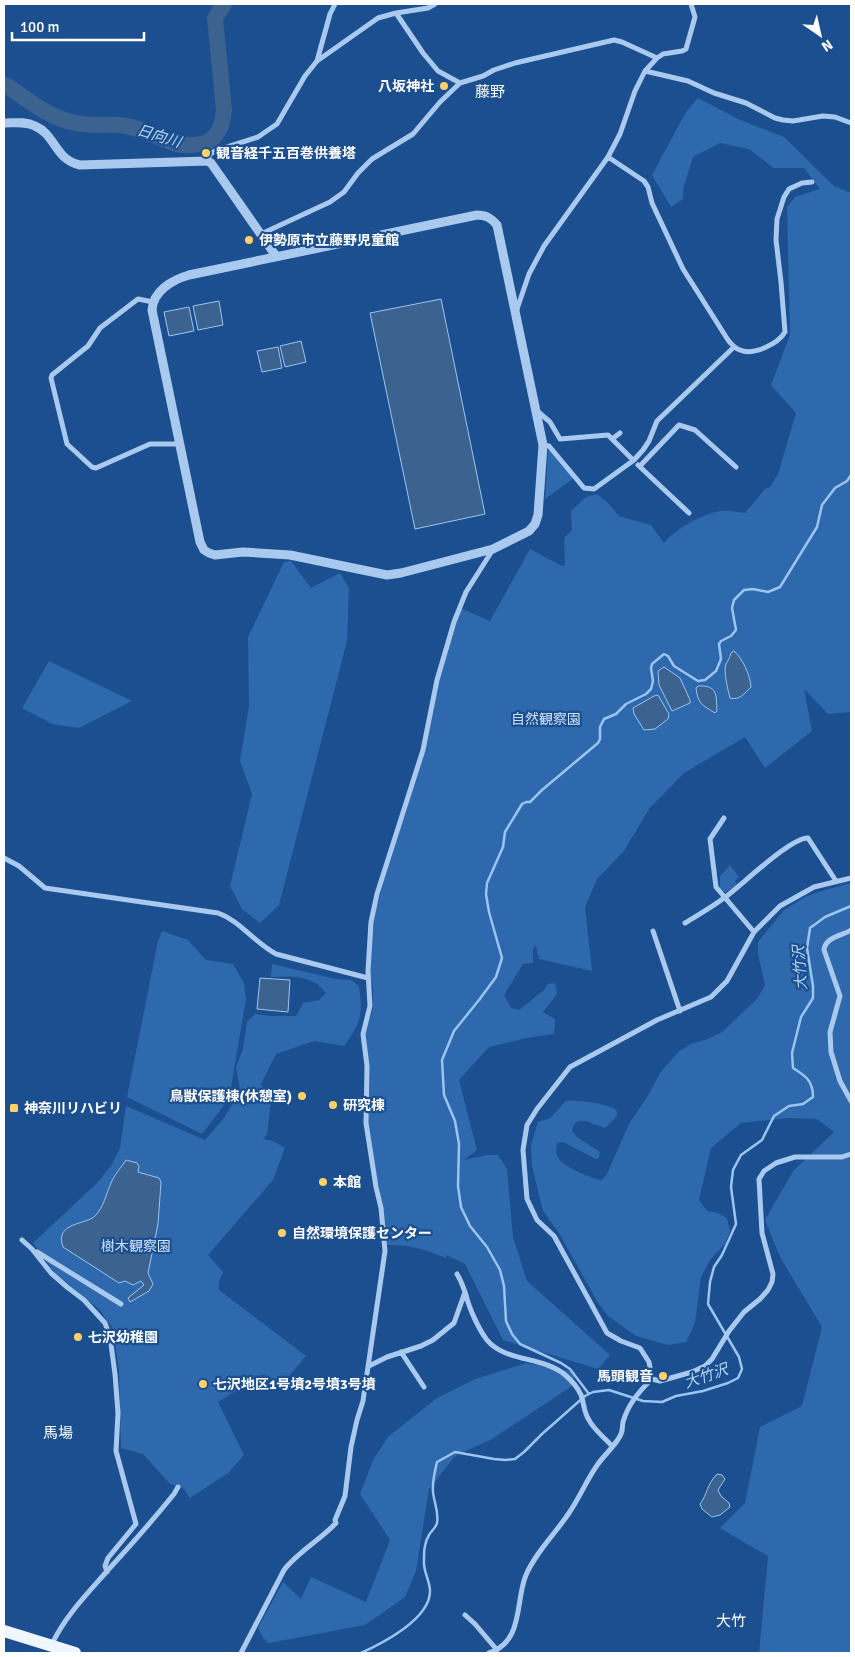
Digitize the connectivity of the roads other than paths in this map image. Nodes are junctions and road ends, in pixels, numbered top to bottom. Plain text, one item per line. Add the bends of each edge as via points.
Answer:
1 (335, 4) edge
2 (435, 4) edge
3 (691, 4) edge
4 (396, 13) junction
5 (657, 58) junction
6 (317, 61) junction
7 (645, 71) junction
8 (460, 83) junction
9 (4, 123) edge
10 (851, 123) edge
11 (608, 157) junction
12 (207, 161) junction
13 (812, 182) dead end
14 (260, 234) junction
15 (276, 256) junction
16 (153, 302) junction
17 (516, 312) junction
18 (734, 347) junction
19 (536, 410) junction
20 (620, 432) dead end
21 (612, 439) junction
22 (179, 444) junction
23 (543, 445) junction
24 (631, 458) dead end
25 (736, 467) dead end
26 (689, 513) dead end
27 (493, 549) junction
28 (724, 818) dead end
29 (4, 858) edge
30 (851, 878) edge
31 (836, 881) junction
32 (725, 898) junction
33 (685, 923) dead end
34 (851, 930) edge
35 (653, 931) dead end
36 (754, 932) junction
37 (368, 978) junction
38 (680, 1010) junction
39 (851, 1102) edge
40 (851, 1154) edge
41 (22, 1240) dead end
42 (32, 1249) junction
43 (457, 1274) dead end
44 (465, 1292) junction
45 (121, 1304) dead end
46 (401, 1352) junction
47 (368, 1366) junction
48 (652, 1379) junction
49 (424, 1387) dead end
50 (612, 1446) junction
51 (178, 1487) dead end
52 (107, 1572) junction
53 (465, 1615) dead end
54 (4, 1631) edge
55 (51, 1646) junction
56 (497, 1650) junction
57 (74, 1653) edge
58 (241, 1653) edge
59 (489, 1653) edge

1 - 6 street
2 - 4 street
3 - 5 street via 695,17 686,49
4 - 6 street via 378,18
4 - 8 street via 438,71
5 - 7 street
5 - 8 street via 614,40 515,63
6 - 12 street via 277,124 258,136 215,151
7 - 10 street via 688,81 782,120 823,116
7 - 11 street
8 - 14 street via 413,134 372,159 344,192 330,202
9 - 12 street via 37,127 63,157 80,164
11 - 17 street via 544,246 529,274
11 - 18 street via 644,181 682,269
12 - 14 street
13 - 18 street via 789,189 777,218 776,240 785,332 775,343 759,350 745,352
14 - 15 street
15 - 16 street via 182,277 160,292
15 - 17 street via 484,215 497,225
16 - 22 street
16 - 22 street via 138,299 100,328 88,346 51,378 67,444 92,467 150,444
17 - 19 street
18 - 23 street via 657,421 649,441 634,460 594,489 584,488 549,446
19 - 21 street via 550,422 560,439 608,435
19 - 23 street
20 - 21 street
21 - 24 street
22 - 27 street via 200,542 209,553 266,552 386,575
23 - 27 street via 535,524
25 - 26 street via 695,430 680,425 638,464
27 - 37 street via 463,599 449,638 437,680 424,750 377,894 371,922
28 - 32 street via 710,839 716,887
29 - 37 street via 45,888 218,913 227,916 264,948 276,954
30 - 31 street
31 - 32 street via 808,838 802,838
31 - 36 street via 814,887 780,906
32 - 33 street
32 - 36 street
34 - 39 street via 827,941 824,950 840,996 830,1032 831,1052
35 - 38 street
36 - 38 street via 727,981 711,997
37 - 47 street via 370,1006 363,1034 366,1123 381,1208 384,1247
38 - 48 street via 570,1067 527,1125 523,1150 527,1199 537,1220 554,1236 607,1332 640,1348 649,1362
40 - 48 street via 842,1157 795,1157 764,1171 759,1179 762,1233 773,1274 772,1282 764,1295 729,1331 712,1359 699,1370 660,1381
41 - 42 street
42 - 45 street
42 - 52 street via 51,1273 106,1323 110,1337 118,1413 116,1451 136,1524 108,1558 104,1566
43 - 44 street
44 - 46 street via 454,1323 433,1340
44 - 50 street via 488,1341 513,1356 545,1364 564,1374 581,1395 589,1421
46 - 47 street
46 - 49 street
47 - 58 street via 351,1447 345,1496 336,1523 284,1570
48 - 50 street via 630,1405 621,1434
50 - 56 street via 525,1576 516,1623 504,1645
51 - 52 street
52 - 55 street via 69,1617
53 - 56 street
54 - 55 main road
55 - 57 main road
56 - 59 street

